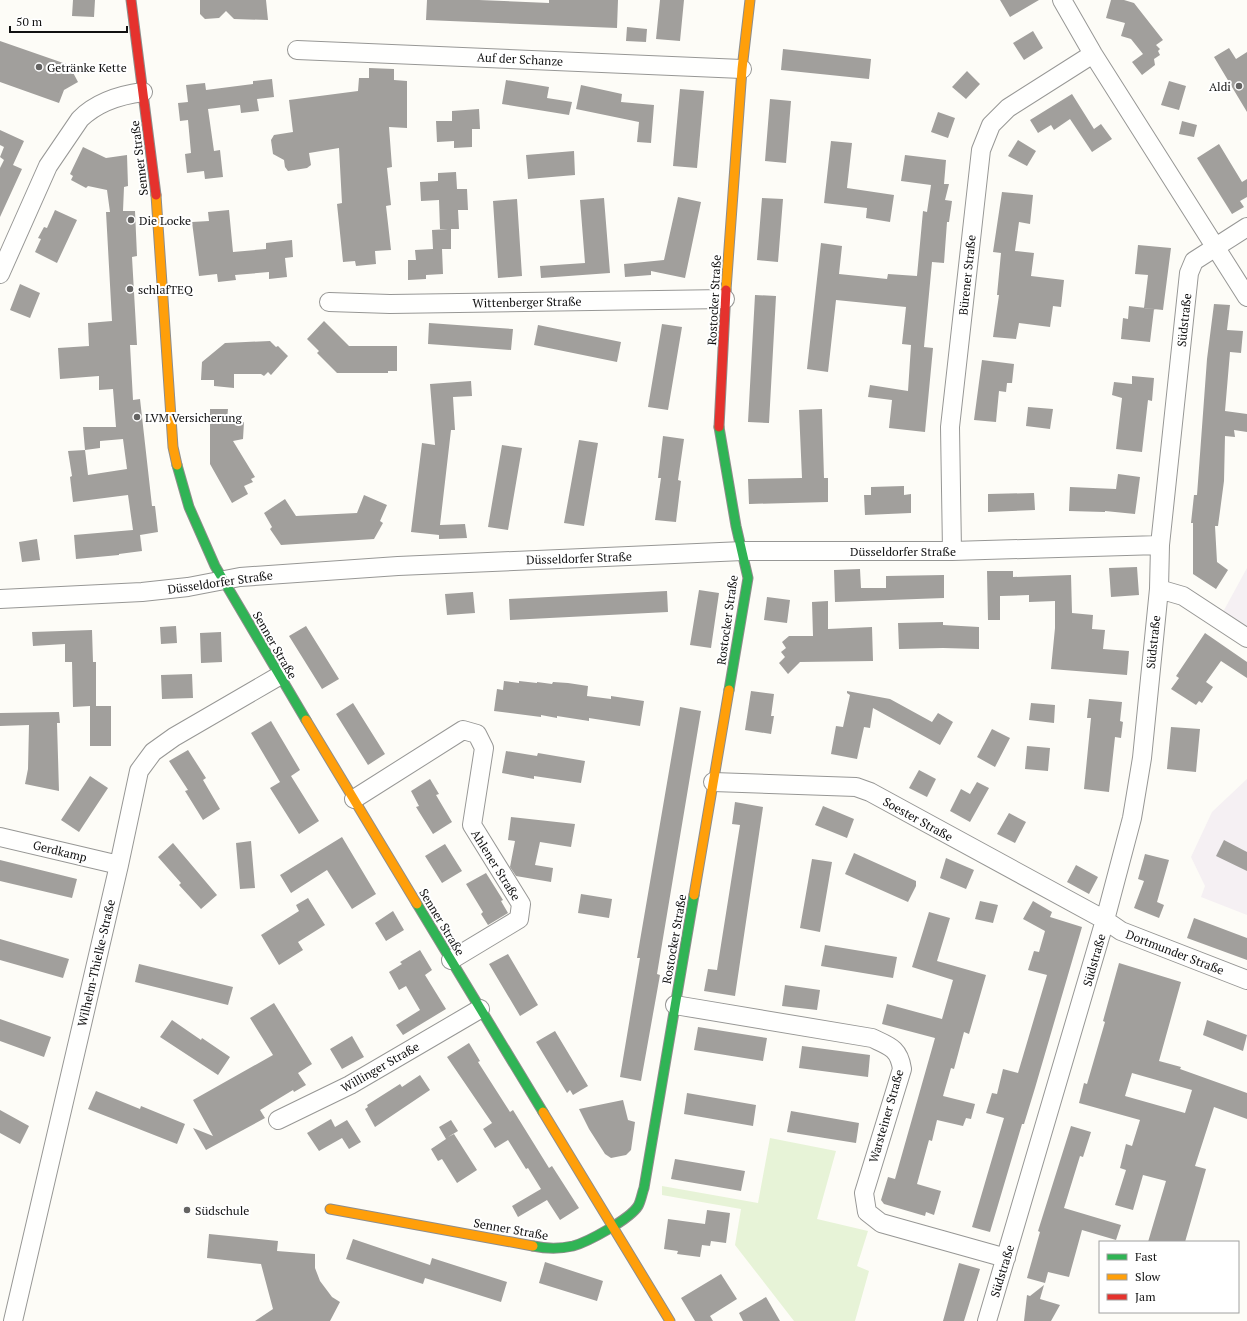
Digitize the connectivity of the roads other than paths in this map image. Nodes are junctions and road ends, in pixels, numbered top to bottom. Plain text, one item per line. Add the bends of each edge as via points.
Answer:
1 (131, 0) edge
2 (750, 0) edge
3 (1062, 0) edge
4 (297, 50) dead end
5 (1093, 54) junction
6 (742, 69) junction
7 (143, 92) junction
8 (1247, 227) edge
9 (1216, 246) junction
10 (0, 274) edge
11 (1247, 297) edge
12 (725, 299) junction
13 (329, 302) dead end
14 (1160, 545) junction
15 (743, 551) junction
16 (952, 551) junction
17 (224, 580) junction
18 (1159, 589) junction
19 (0, 599) edge
20 (1247, 638) edge
21 (279, 676) junction
22 (713, 782) junction
23 (354, 800) junction
24 (0, 837) edge
25 (119, 865) junction
26 (1105, 920) junction
27 (451, 960) junction
28 (1247, 980) edge
29 (675, 1005) junction
30 (480, 1009) junction
31 (278, 1120) dead end
32 (330, 1209) dead end
33 (613, 1227) junction
34 (1006, 1258) junction
35 (12, 1321) edge
36 (670, 1321) edge
37 (987, 1321) edge

1 - 7 street, Senner Straße
2 - 6 street, Rostocker Straße
3 - 5 street
4 - 6 street, Auf der Schanze
5 - 9 street
5 - 16 street, Bürener Straße via 1008,108 991,125 981,150 950,426
6 - 12 street, Rostocker Straße
7 - 10 street via 105,102 80,119 48,166
7 - 17 street, Senner Straße via 156,198 176,467 192,514
8 - 9 street, Südstraße
9 - 11 street
9 - 14 street, Südstraße via 1194,261 1189,273
12 - 13 street, Wittenberger Straße via 390,304
12 - 15 street, Rostocker Straße via 719,427 736,526
14 - 16 street, Düsseldorfer Straße
14 - 18 street, Südstraße
15 - 16 street, Düsseldorfer Straße
15 - 17 street, Düsseldorfer Straße via 398,566
15 - 22 street, Rostocker Straße via 748,578
17 - 19 street, Düsseldorfer Straße via 142,592
17 - 21 street, Senner Straße
18 - 20 street via 1183,596
18 - 26 street, Südstraße via 1141,766 1132,818
21 - 23 street, Senner Straße
21 - 25 street, Wilhelm-Thielke-Straße via 153,752 139,771
22 - 26 street, Soester Straße via 856,787 870,792
22 - 29 street, Rostocker Straße
23 - 27 street, Senner Straße
23 - 27 street, Ahlener Straße via 463,730 477,734 484,748 472,825 521,904 519,918
24 - 25 street, Gerdkamp
25 - 35 street, Wilhelm-Thielke-Straße
26 - 28 street, Dortmunder Straße via 1121,931
26 - 34 street, Südstraße
27 - 30 street, Senner Straße
29 - 33 street, Rostocker Straße via 644,1188 638,1206
29 - 34 street, Warsteiner Straße via 872,1038 893,1048 900,1058 902,1069 864,1193 867,1212 882,1223
30 - 31 street, Willinger Straße via 350,1085
30 - 33 street, Senner Straße
32 - 33 street, Senner Straße via 549,1249 574,1246
33 - 36 street, Senner Straße
34 - 37 street, Südstraße

